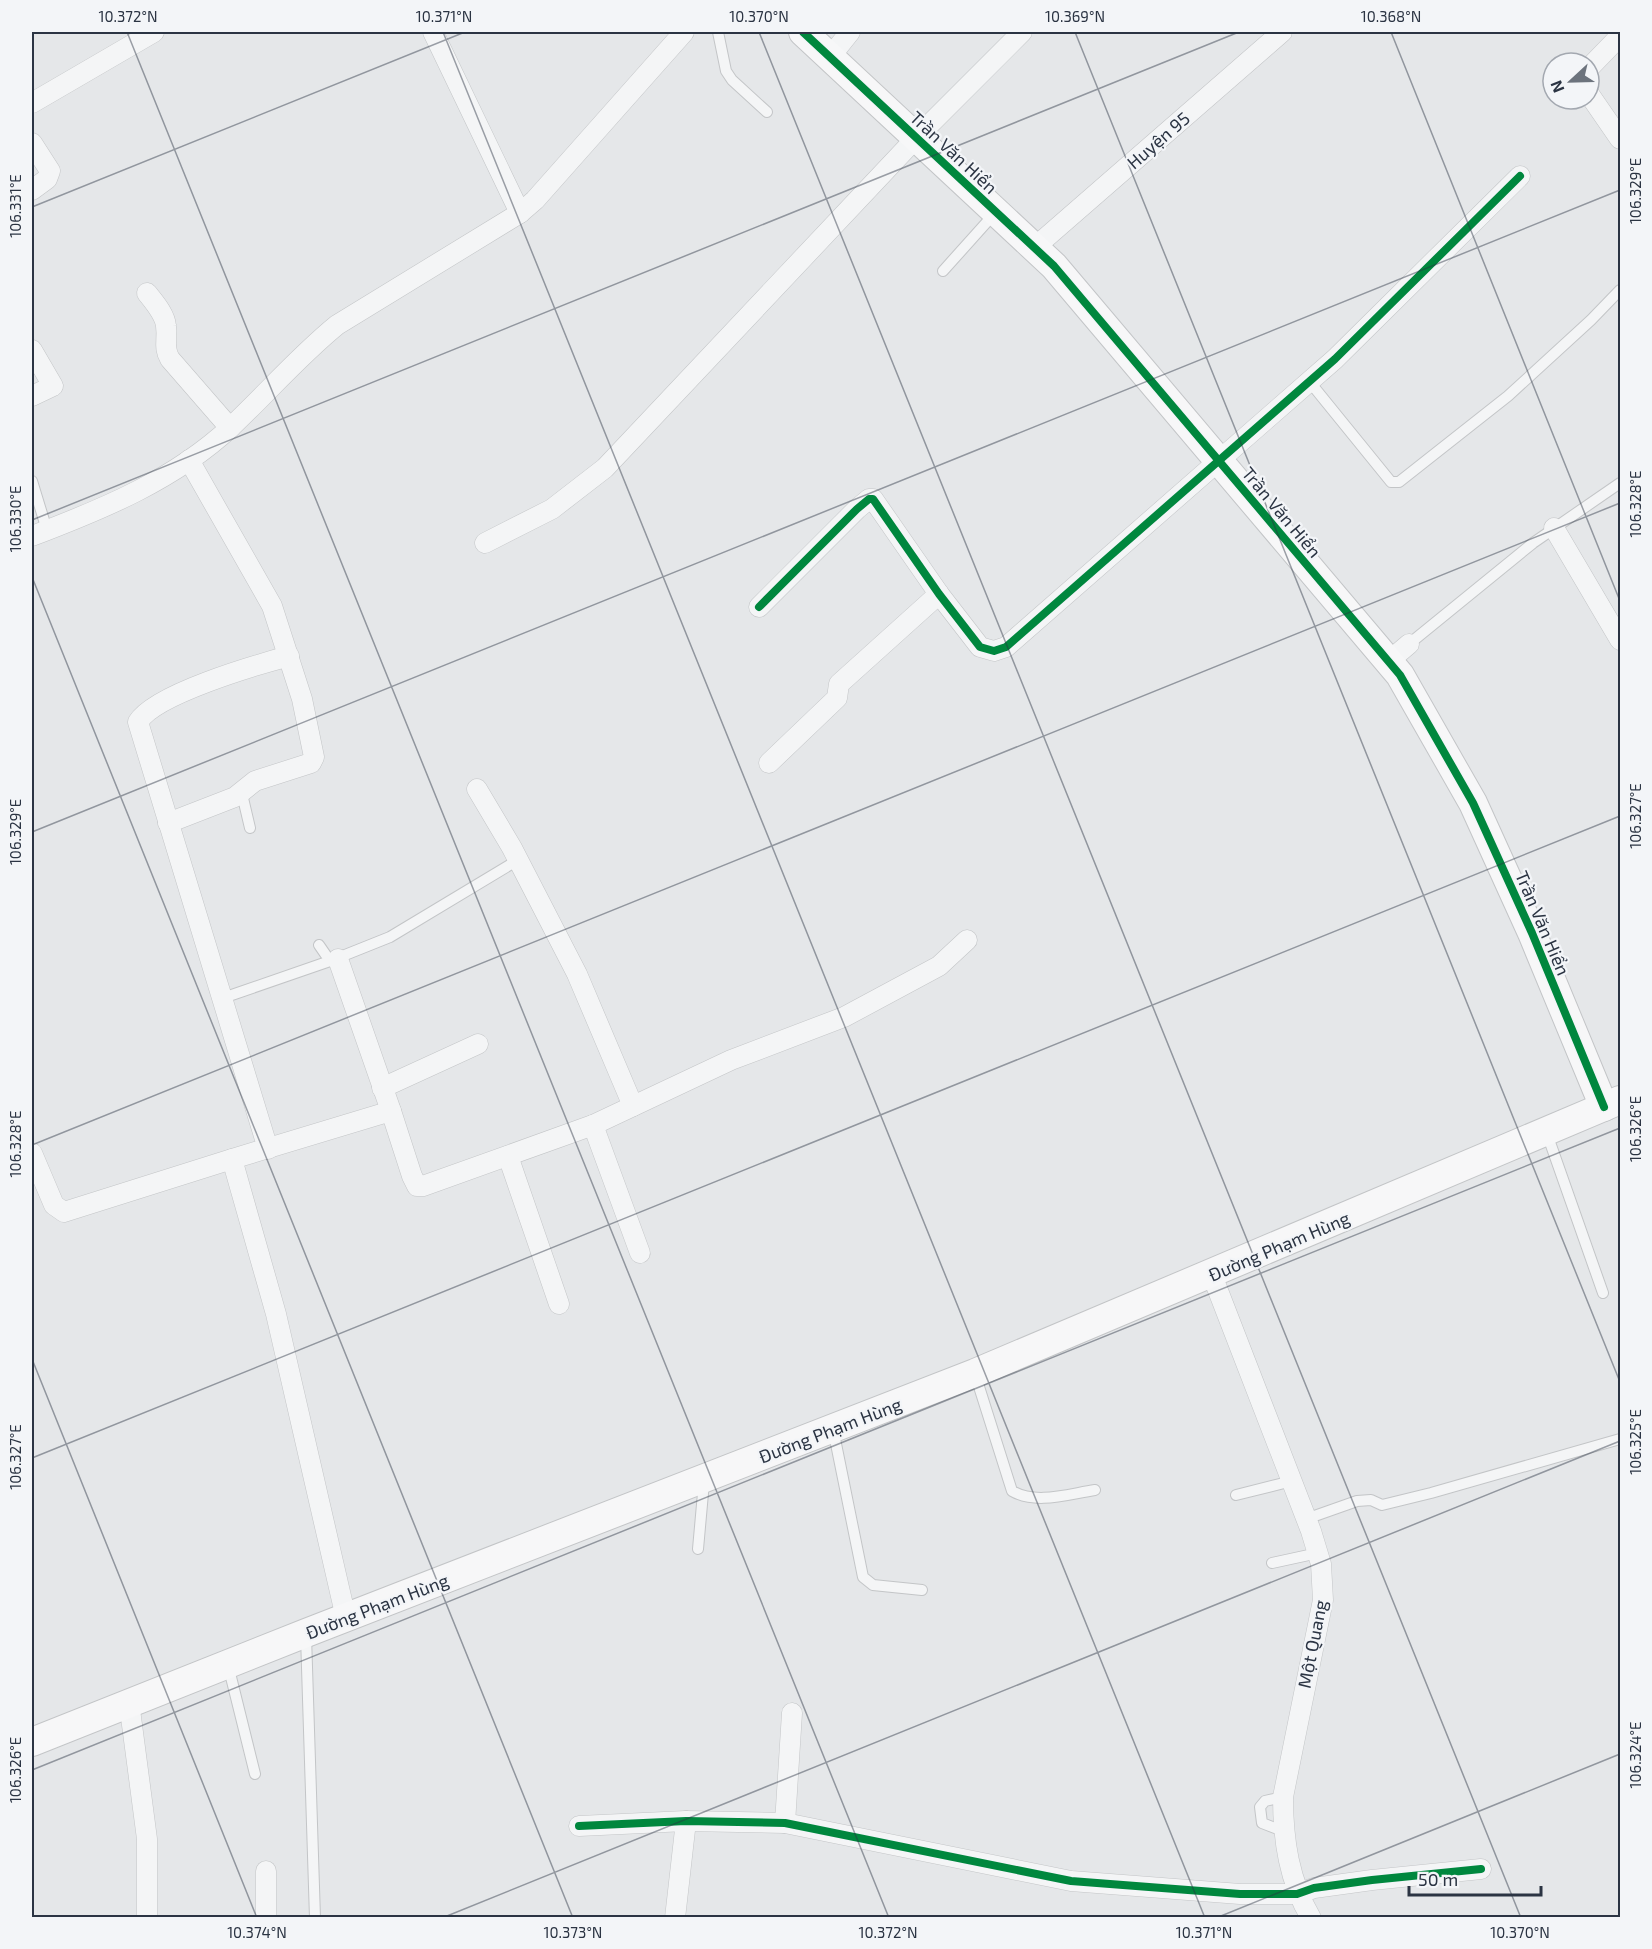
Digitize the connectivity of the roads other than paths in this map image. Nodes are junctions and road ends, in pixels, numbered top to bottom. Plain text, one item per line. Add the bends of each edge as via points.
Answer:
1 (154, 32) edge
2 (433, 32) edge
3 (684, 32) edge
4 (718, 32) edge
5 (803, 32) edge
6 (1022, 32) edge
7 (1282, 32) edge
8 (1620, 36) edge
9 (841, 43) edge
10 (1601, 56) edge
11 (32, 103) edge
12 (1601, 111) edge
13 (767, 112) dead end
14 (930, 124) junction
15 (1620, 139) edge
16 (32, 143) edge
17 (1520, 177) dead end
18 (32, 190) edge
19 (996, 212) junction
20 (520, 213) junction
21 (1034, 248) junction
22 (943, 271) dead end
23 (1620, 290) edge
24 (147, 293) dead end
25 (32, 350) edge
26 (1309, 381) junction
27 (32, 396) edge
28 (230, 428) junction
29 (1226, 452) junction
30 (189, 460) junction
31 (32, 481) edge
32 (1620, 483) edge
33 (1554, 528) junction
34 (39, 533) edge
35 (484, 543) dead end
36 (939, 594) junction
37 (759, 607) dead end
38 (1620, 640) edge
39 (1400, 652) junction
40 (289, 656) junction
41 (769, 763) dead end
42 (477, 789) dead end
43 (242, 794) junction
44 (168, 823) junction
45 (250, 828) dead end
46 (518, 860) junction
47 (967, 940) dead end
48 (319, 945) dead end
49 (334, 960) junction
50 (223, 998) junction
51 (478, 1044) dead end
52 (382, 1088) junction
53 (1612, 1103) edge
54 (633, 1106) junction
55 (391, 1111) junction
56 (593, 1125) junction
57 (1546, 1131) junction
58 (268, 1149) junction
59 (32, 1153) edge
60 (508, 1156) junction
61 (232, 1159) junction
62 (640, 1253) dead end
63 (1212, 1275) junction
64 (1603, 1293) dead end
65 (559, 1304) dead end
66 (975, 1373) junction
67 (833, 1428) junction
68 (1620, 1438) edge
69 (704, 1479) junction
70 (1292, 1481) junction
71 (1095, 1490) dead end
72 (1236, 1495) dead end
73 (1306, 1519) junction
74 (698, 1549) dead end
75 (1318, 1553) junction
76 (1272, 1563) dead end
77 (922, 1590) dead end
78 (346, 1618) junction
79 (306, 1633) junction
80 (228, 1665) junction
81 (129, 1702) junction
82 (792, 1713) dead end
83 (32, 1742) edge
84 (255, 1774) dead end
85 (686, 1821) junction
86 (785, 1823) junction
87 (579, 1826) dead end
88 (1480, 1869) dead end
89 (266, 1871) dead end
90 (1297, 1894) junction
91 (147, 1917) edge
92 (266, 1917) edge
93 (315, 1917) edge
94 (675, 1917) edge
95 (1311, 1917) edge

1 - 11 street
2 - 20 street
3 - 20 street
4 - 13 lane via 726,71
5 - 9 main road, Trần Văn Hiển
6 - 14 street
7 - 21 street, Huyện 95
8 - 10 street
9 - 14 main road, Trần Văn Hiển
12 - 15 street
14 - 19 main road, Trần Văn Hiển
14 - 35 street via 605,468 552,509
16 - 18 street via 50,171 47,179
17 - 26 street
19 - 21 main road, Trần Văn Hiển
19 - 22 lane
20 - 28 street via 337,325
21 - 29 main road, Trần Văn Hiển
23 - 26 lane via 1508,396 1399,482 1390,482
24 - 28 street via 167,325 164,348 170,359
25 - 27 street via 53,386
26 - 29 street
28 - 30 street
29 - 36 street via 1006,647 994,651 980,647
29 - 39 main road, Trần Văn Hiển
30 - 34 street via 110,507
30 - 40 street via 268,597
31 - 34 lane
32 - 33 lane
33 - 38 street
33 - 39 lane
36 - 37 street via 877,502 868,499
36 - 41 street via 842,682 837,698
39 - 53 main road, Trần Văn Hiển via 1400,675 1473,803
40 - 43 street via 314,757 311,763 255,781
40 - 44 street via 229,672 150,710 138,722
42 - 46 street
43 - 44 street
43 - 45 lane
44 - 50 street
46 - 49 lane via 390,937
46 - 54 street via 577,974
47 - 54 street via 939,966 868,1006 731,1060
48 - 49 lane
49 - 50 lane
49 - 52 street
50 - 58 street
51 - 52 street
52 - 55 street
53 - 57 main road, Đường Phạm Hùng
54 - 56 street
55 - 58 street
55 - 60 street via 417,1186
56 - 60 street
56 - 62 street
57 - 63 main road, Đường Phạm Hùng
57 - 64 lane
58 - 61 street
59 - 61 street via 54,1205 69,1213
60 - 65 street
61 - 78 street via 279,1325
63 - 66 main road, Đường Phạm Hùng
63 - 70 street, Một Quang
66 - 67 main road, Đường Phạm Hùng
66 - 71 lane via 1012,1491 1032,1498
67 - 69 main road, Đường Phạm Hùng
67 - 77 lane via 863,1577 873,1585
68 - 73 lane via 1431,1493 1382,1504 1371,1500 1357,1502
69 - 74 lane
69 - 78 main road, Đường Phạm Hùng
70 - 72 lane
70 - 73 street, Một Quang
73 - 75 street, Một Quang
75 - 76 lane
75 - 90 street, Một Quang via 1323,1600 1283,1797 1283,1831
78 - 79 main road, Đường Phạm Hùng
79 - 80 main road, Đường Phạm Hùng
79 - 93 lane
80 - 81 main road, Đường Phạm Hùng
80 - 84 lane
81 - 83 main road, Đường Phạm Hùng
81 - 91 street via 147,1839
82 - 86 street
85 - 86 street
85 - 87 street
85 - 94 street
86 - 90 street via 1071,1881 1240,1894
88 - 90 street via 1372,1880
89 - 92 street
90 - 95 street, Một Quang

